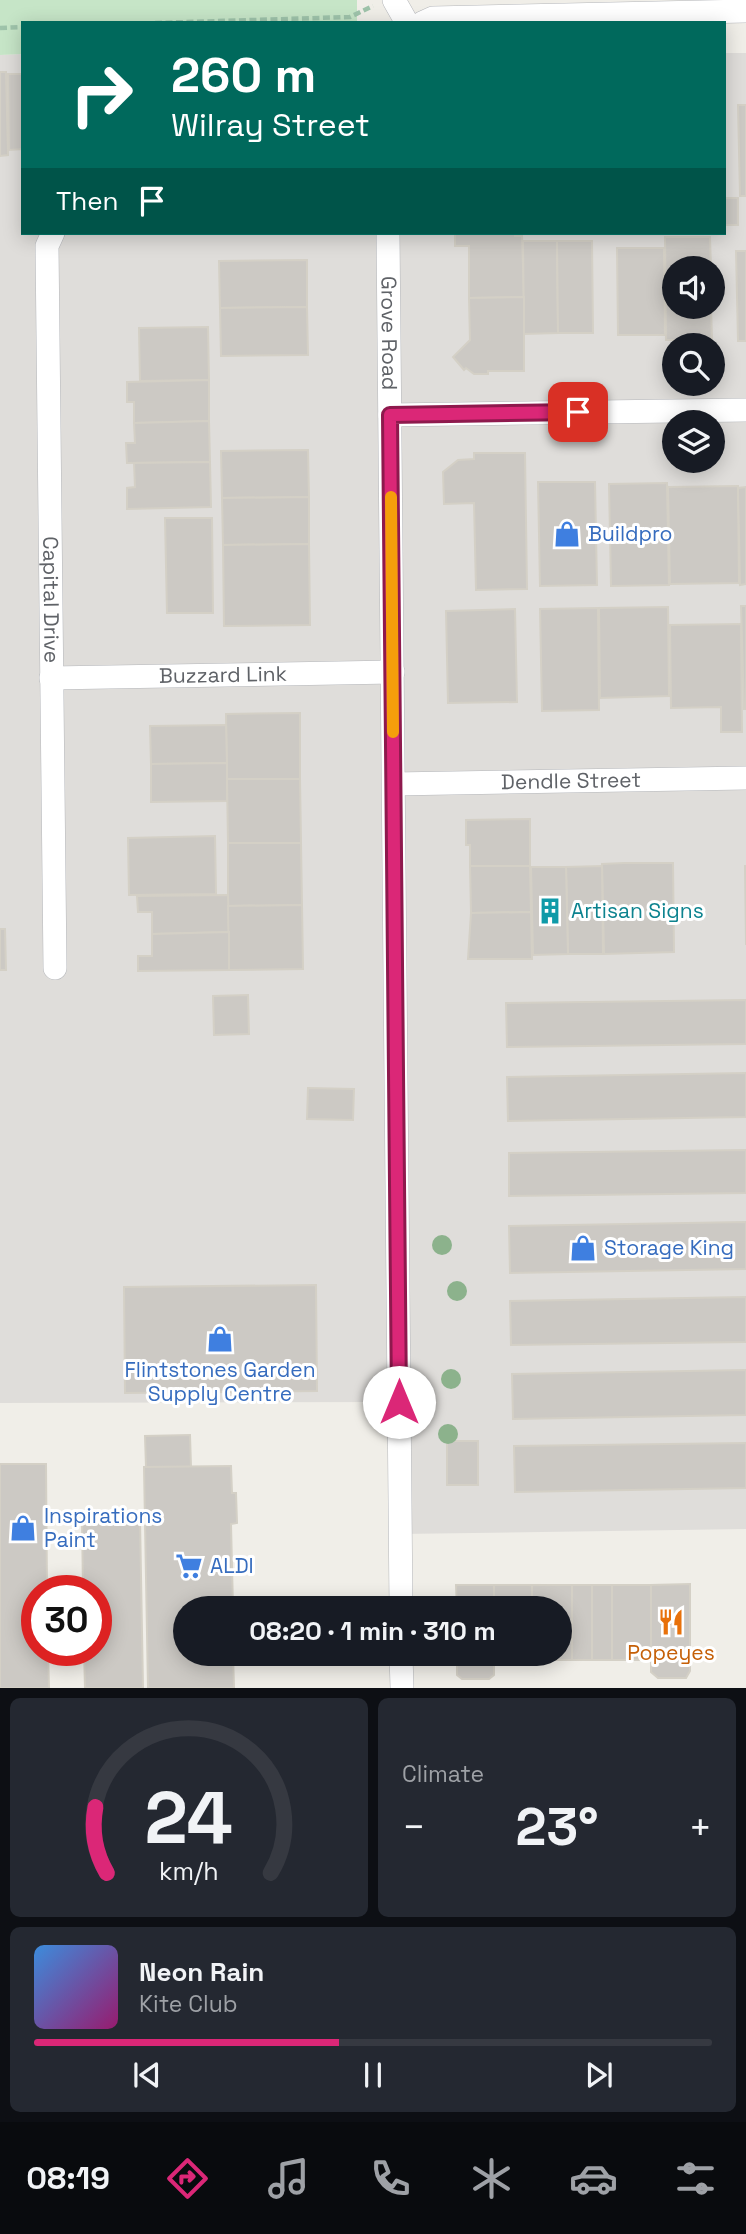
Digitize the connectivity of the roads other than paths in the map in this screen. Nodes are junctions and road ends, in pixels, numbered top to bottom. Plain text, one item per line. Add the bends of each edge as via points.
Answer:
1 (385, 2) edge
2 (668, 6) edge
3 (746, 11) edge
4 (405, 21) edge
5 (426, 21) edge
6 (52, 235) edge
7 (388, 235) edge
8 (746, 410) edge
9 (390, 415) junction
10 (393, 672) junction
11 (51, 678) junction
12 (746, 778) edge
13 (394, 784) junction
14 (55, 968) dead end
15 (401, 1596) edge
16 (401, 1666) edge
17 (402, 1688) edge

1 - 4 street
2 - 3 street
2 - 5 street
6 - 11 street, Capital Drive via 47,246
7 - 9 street, Grove Road
8 - 9 street
9 - 10 street, Grove Road
10 - 11 street, Buzzard Link
10 - 13 street, Grove Road
11 - 14 street, Capital Drive
12 - 13 street, Dendle Street
13 - 15 street, Grove Road
16 - 17 street

